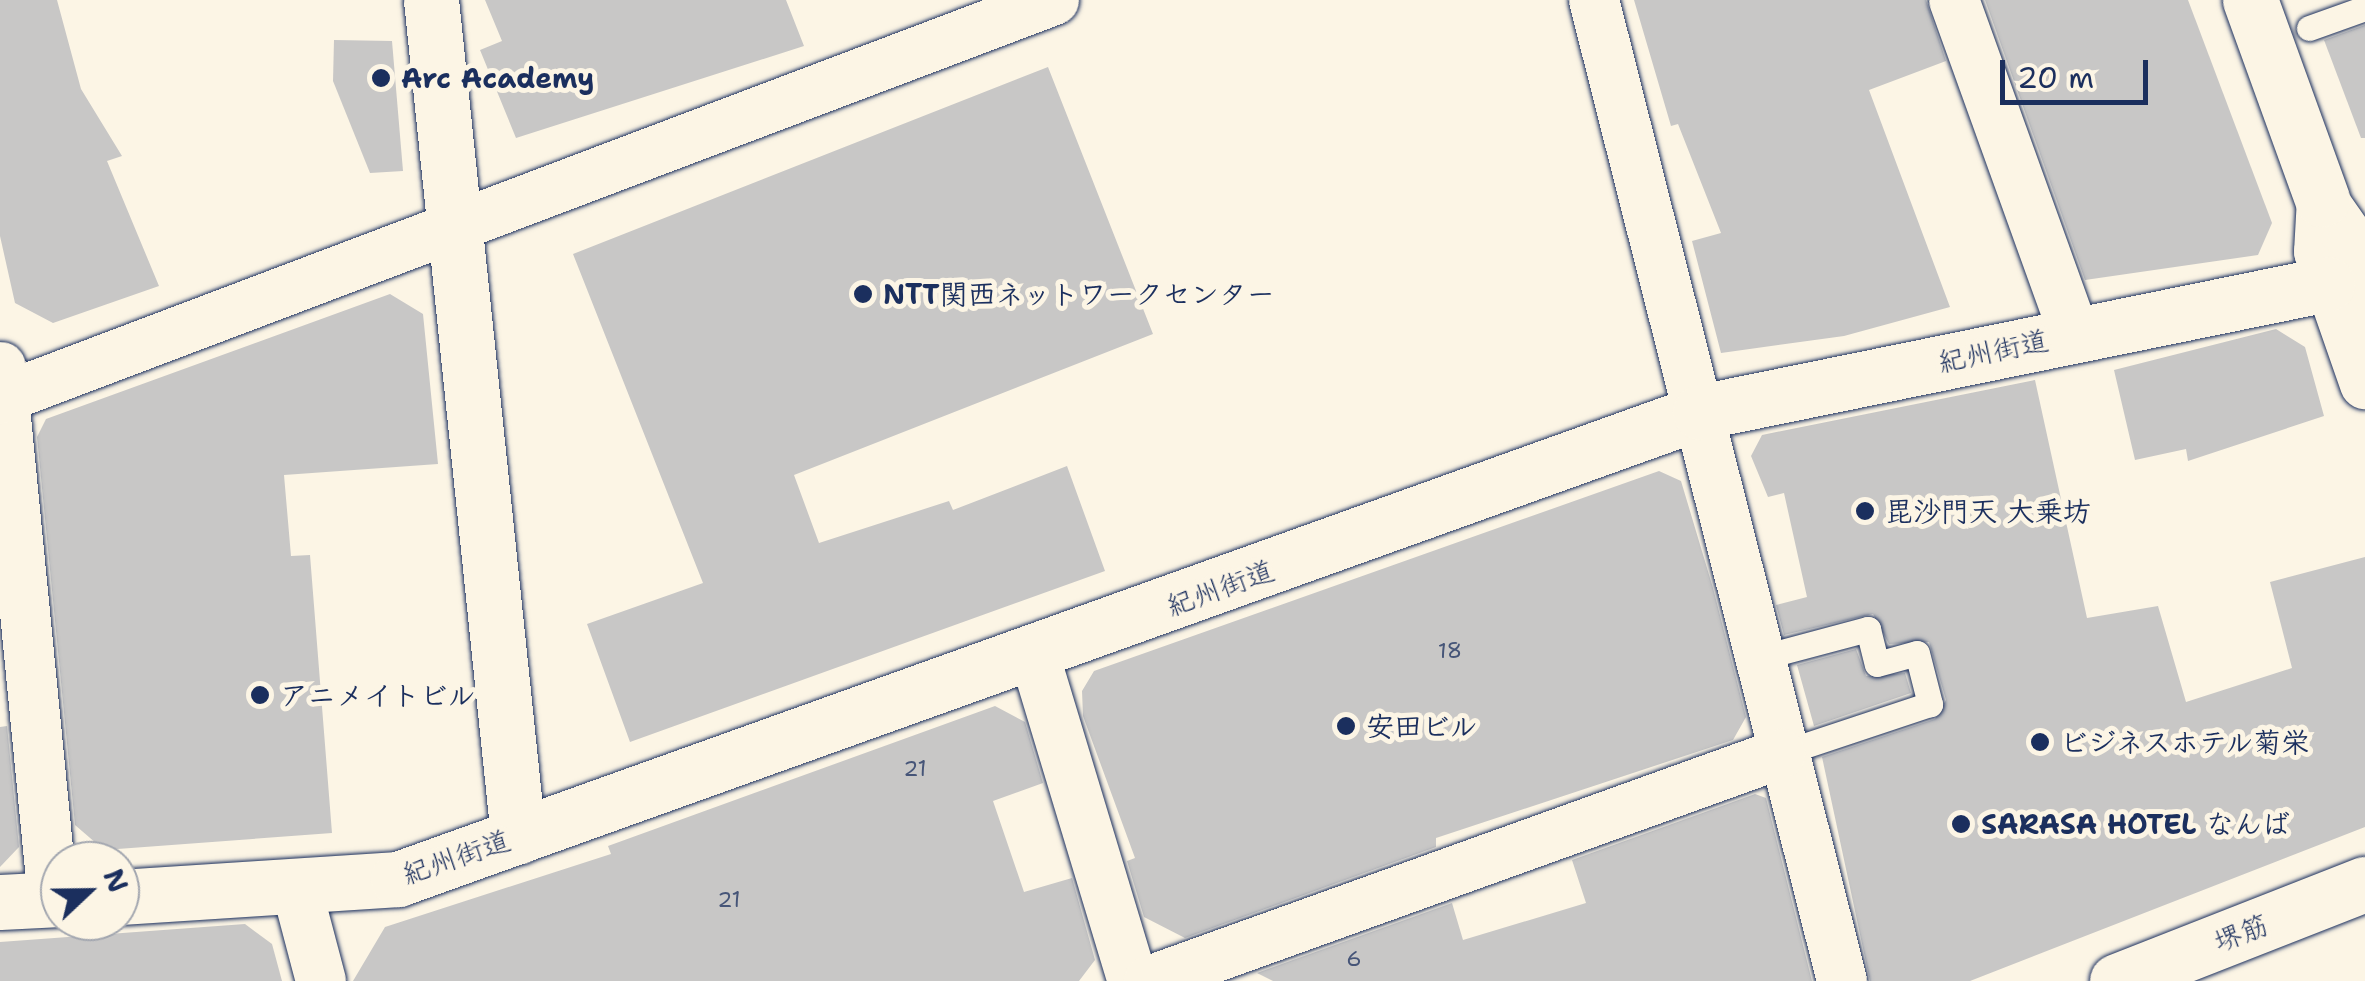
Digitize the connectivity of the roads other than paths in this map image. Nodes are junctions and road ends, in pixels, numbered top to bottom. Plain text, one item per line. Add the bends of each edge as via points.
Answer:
1 (431, 0) edge
2 (1052, 0) edge
3 (1594, 0) edge
4 (1954, 0) edge
5 (2250, 0) edge
6 (2365, 8) edge
7 (2310, 28) dead end
8 (2322, 199) joint
9 (456, 234) junction
10 (2346, 285) edge
11 (2074, 334) junction
12 (2365, 384) edge
13 (2, 386) edge
14 (1700, 412) junction
15 (1034, 654) junction
16 (1758, 658) junction
17 (1780, 754) junction
18 (518, 836) junction
19 (2365, 884) edge
20 (297, 890) junction
21 (140, 895) edge
22 (38, 900) edge
23 (321, 981) edge
24 (1133, 981) edge
25 (1149, 981) edge
26 (1842, 981) edge
27 (2116, 981) edge

1 - 9 street
2 - 9 street
3 - 14 street
4 - 11 street
5 - 8 street
6 - 7 lane
8 - 10 street
9 - 13 street
9 - 18 street
10 - 11 street, 紀州街道
10 - 12 street
11 - 14 street, 紀州街道
13 - 22 street
14 - 15 street, 紀州街道
14 - 16 street
15 - 18 street, 紀州街道
15 - 24 street
16 - 17 street
16 - 17 lane via 1868,630 1877,664 1917,653 1930,704
17 - 25 street
17 - 26 street
18 - 20 street, 紀州街道 via 398,879
19 - 27 street, 堺筋
20 - 21 street, 紀州街道
20 - 23 street

